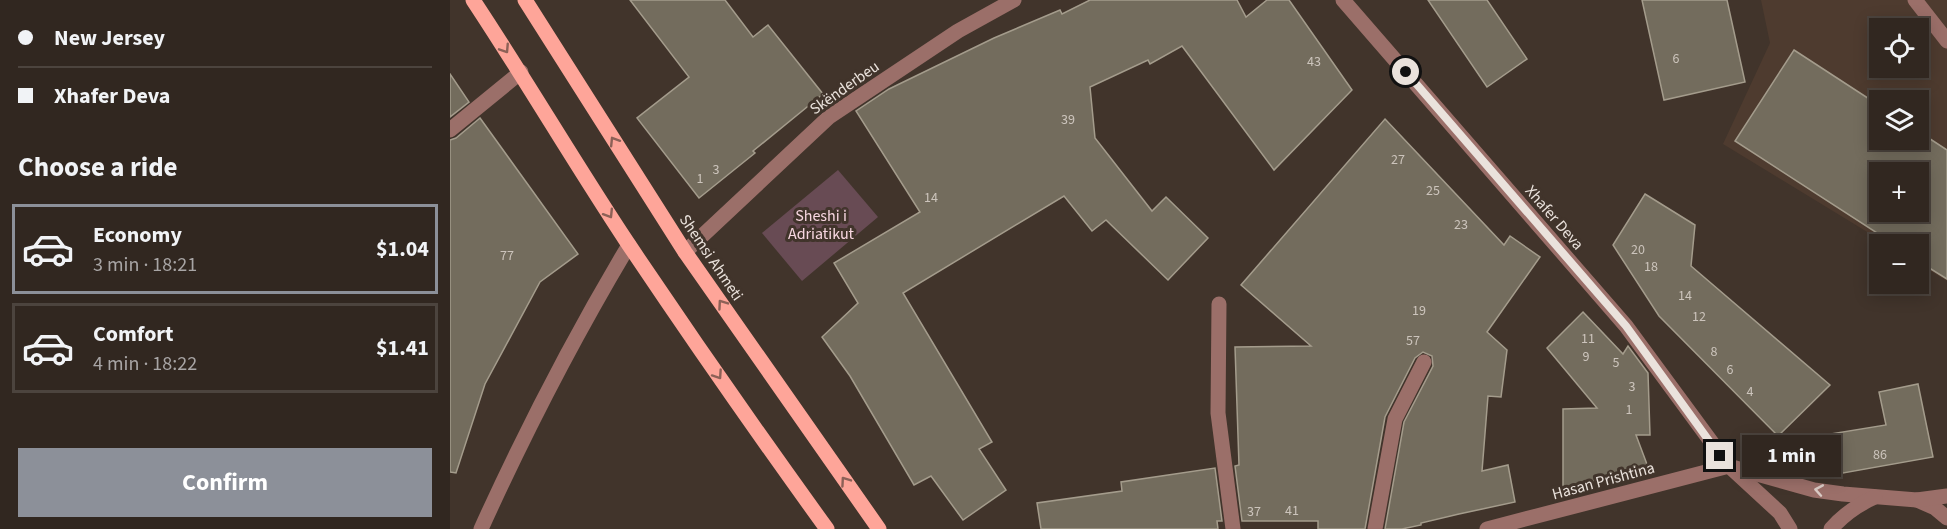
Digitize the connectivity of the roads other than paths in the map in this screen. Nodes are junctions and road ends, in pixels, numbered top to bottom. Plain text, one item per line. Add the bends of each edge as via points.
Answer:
1 (473, 0) edge
2 (525, 0) edge
3 (1014, 0) edge
4 (1343, 0) edge
5 (1915, 0) edge
6 (1947, 41) edge
7 (521, 72) junction
8 (450, 130) edge
9 (629, 245) junction
10 (686, 252) junction
11 (1219, 304) dead end
12 (1424, 362) dead end
13 (1729, 466) junction
14 (1877, 496) junction
15 (1947, 496) edge
16 (1917, 500) junction
17 (1947, 518) edge
18 (481, 529) edge
19 (827, 529) edge
20 (879, 529) edge
21 (1233, 529) edge
22 (1375, 529) edge
23 (1487, 529) edge
24 (1790, 529) edge
25 (1831, 529) edge

1 -> 7 main road
10 -> 2 main road, Shemsi Ahmeti
3 - 10 street, Skënderbeu via 958,31 829,117
4 - 13 street, Xhafer Deva via 1626,326
5 - 6 street
7 - 8 street
7 -> 9 main road
9 - 18 street via 518,448
9 -> 19 main road
20 -> 10 main road, Shemsi Ahmeti
11 - 21 street via 1218,413
12 - 22 street via 1395,419
14 -> 13 street via 1814,490
13 - 23 street, Hasan Prishtina
13 - 24 street, Xhafer Deva via 1773,506
14 - 16 street
14 - 25 street via 1844,514
15 - 16 street
16 - 17 street

